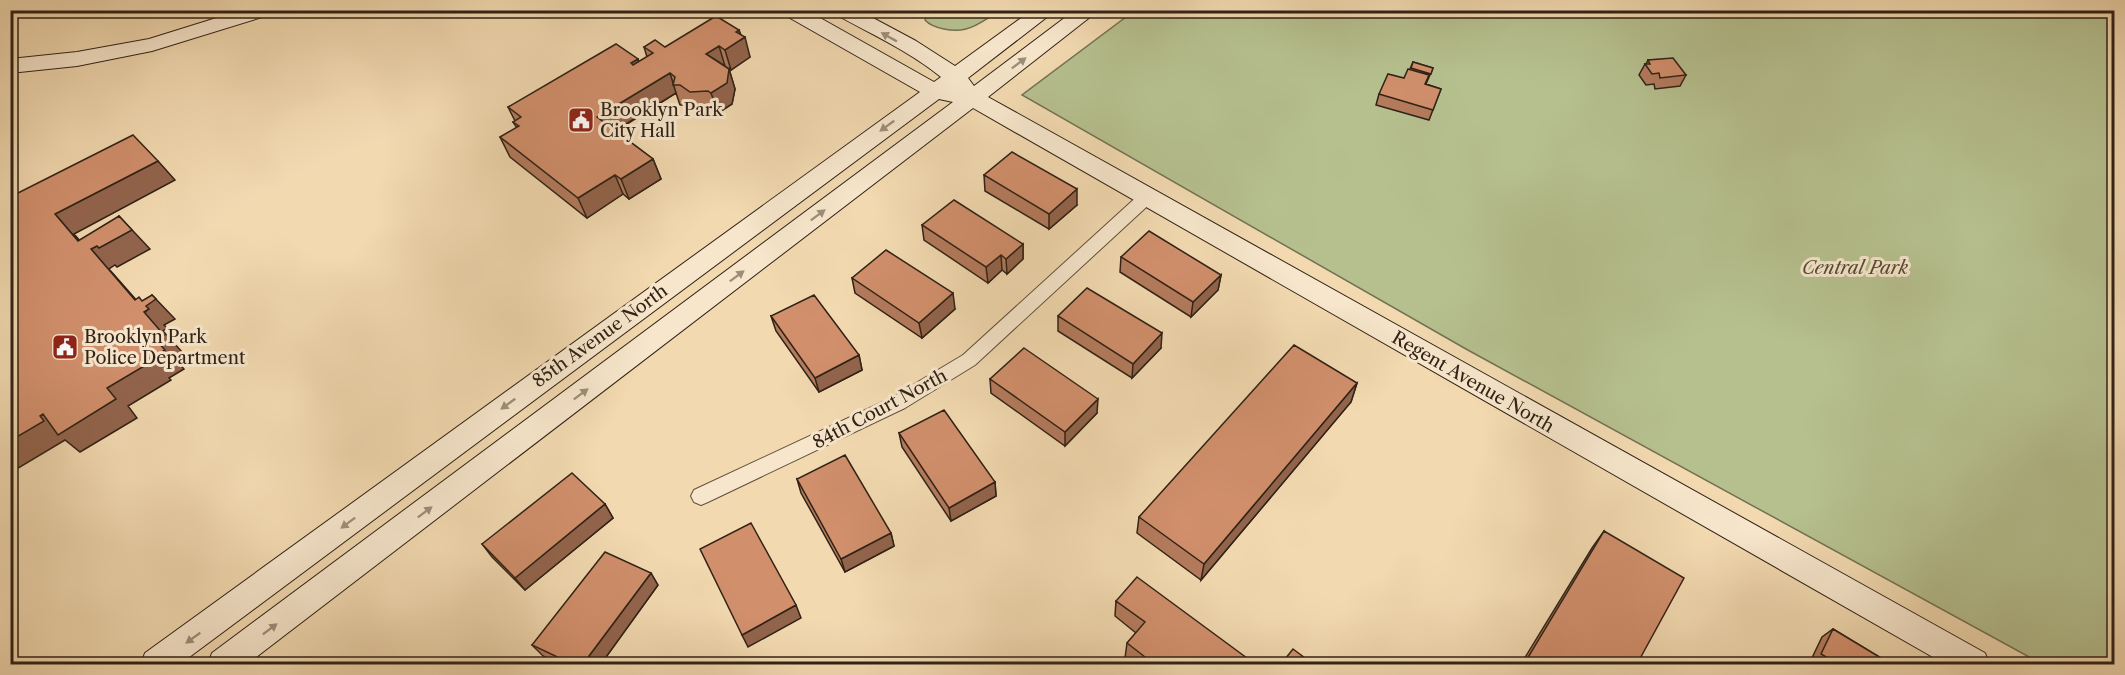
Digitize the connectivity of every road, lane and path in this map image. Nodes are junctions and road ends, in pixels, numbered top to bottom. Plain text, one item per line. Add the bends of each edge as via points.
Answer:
1 (265, 10) edge
2 (790, 10) edge
3 (842, 10) edge
4 (1046, 10) edge
5 (1089, 10) edge
6 (10, 66) edge
7 (945, 84) junction
8 (972, 98) junction
9 (1148, 196) junction
10 (700, 496) dead end
11 (156, 664) edge
12 (223, 664) edge
13 (1974, 664) edge

1 - 6 main road via 152,45
2 - 7 main road, Regent Avenue North
7 -> 3 main road, Regent Avenue North
4 - 7 main road, 85th Avenue North
8 -> 5 main road, 85th Avenue North
7 - 8 main road, Regent Avenue North
7 -> 11 main road, 85th Avenue North
8 - 9 main road, Regent Avenue North
12 -> 8 main road, 85th Avenue North
9 - 10 street, 84th Court North via 969,360 898,403
9 - 13 main road, Regent Avenue North

